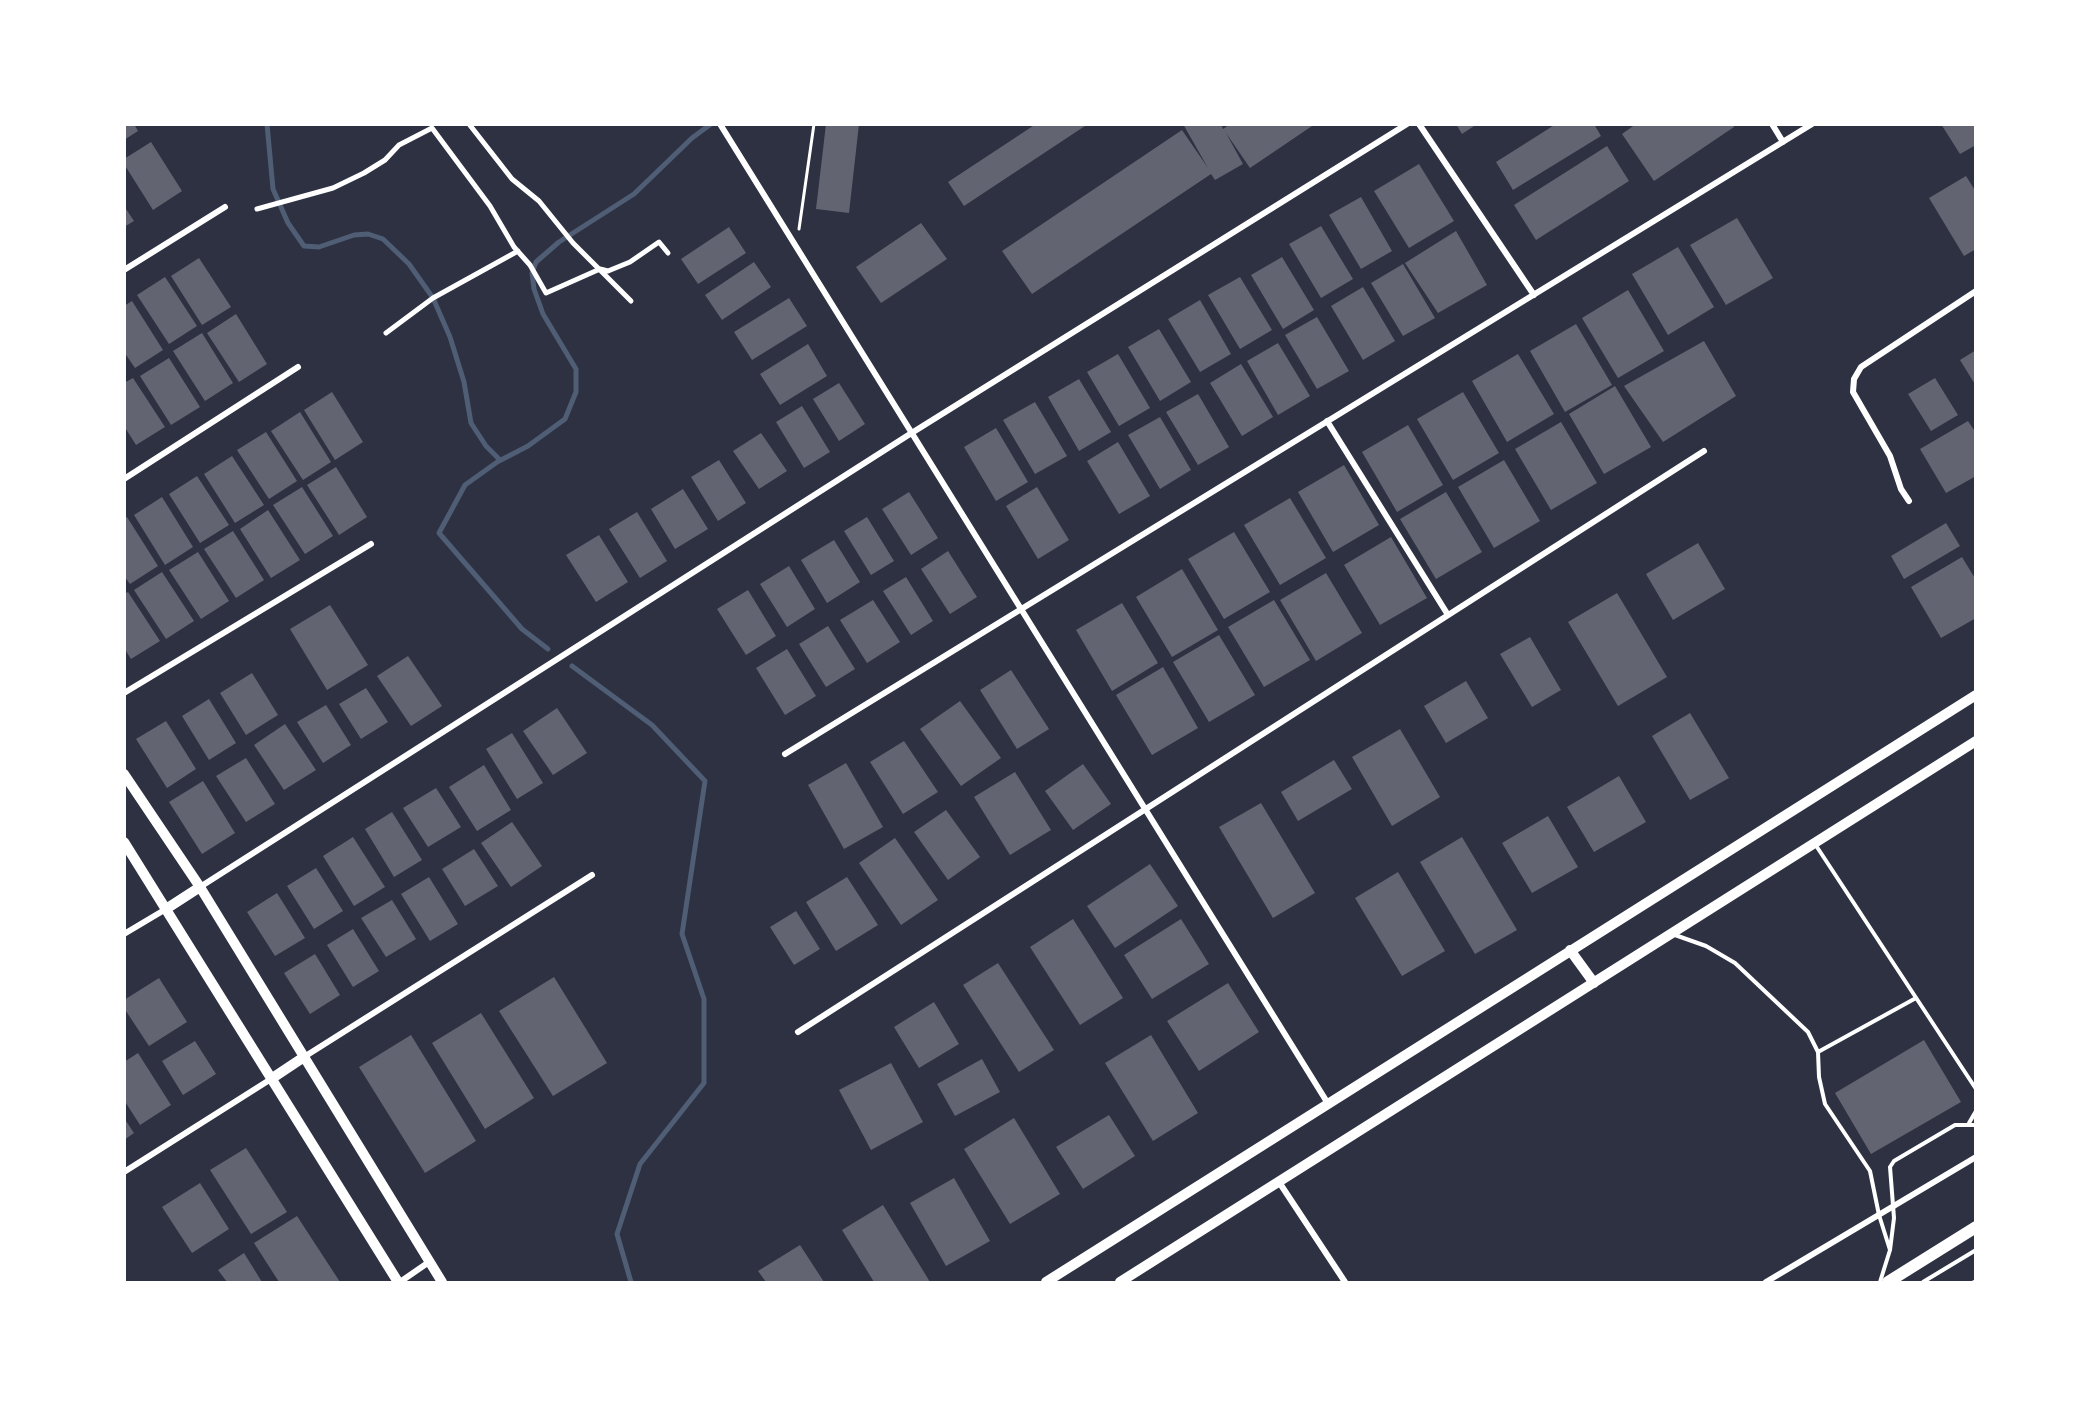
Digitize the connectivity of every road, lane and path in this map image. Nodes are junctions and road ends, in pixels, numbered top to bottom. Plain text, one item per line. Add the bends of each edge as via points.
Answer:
1 (469, 124) edge
2 (720, 124) edge
3 (814, 124) edge
4 (1407, 124) edge
5 (1419, 124) edge
6 (1772, 124) edge
7 (1812, 124) edge
8 (1783, 142) junction
9 (225, 207) dead end
10 (257, 209) dead end
11 (796, 249) junction
12 (518, 251) junction
13 (668, 253) dead end
14 (600, 269) junction
15 (124, 270) edge
16 (1976, 291) edge
17 (1534, 295) junction
18 (631, 301) dead end
19 (386, 333) dead end
20 (298, 367) dead end
21 (1327, 422) junction
22 (910, 434) junction
23 (1704, 452) dead end
24 (124, 479) edge
25 (1909, 501) dead end
26 (371, 544) dead end
27 (1020, 610) junction
28 (1449, 615) junction
29 (124, 693) edge
30 (1976, 696) edge
31 (1976, 741) edge
32 (785, 754) dead end
33 (124, 774) edge
34 (1145, 810) junction
35 (124, 842) edge
36 (1815, 843) junction
37 (592, 875) dead end
38 (200, 887) junction
39 (166, 909) junction
40 (1671, 933) junction
41 (124, 934) edge
42 (1570, 950) junction
43 (1594, 983) junction
44 (1916, 998) junction
45 (798, 1032) dead end
46 (1818, 1052) junction
47 (304, 1057) junction
48 (271, 1079) junction
49 (1976, 1089) edge
50 (1328, 1102) junction
51 (1976, 1111) edge
52 (1969, 1123) junction
53 (1976, 1125) edge
54 (1976, 1157) edge
55 (124, 1172) edge
56 (1279, 1182) junction
57 (1893, 1207) junction
58 (1879, 1215) junction
59 (1976, 1227) edge
60 (1890, 1250) junction
61 (1976, 1250) edge
62 (429, 1262) junction
63 (399, 1282) edge
64 (442, 1282) edge
65 (1046, 1282) edge
66 (1120, 1282) edge
67 (1345, 1282) edge
68 (1766, 1282) edge
69 (1880, 1282) edge
70 (1888, 1282) edge
71 (1923, 1282) edge

1 - 14 street via 512,179 539,201
2 - 11 street
3 - 11 path
4 - 22 street
5 - 17 street
6 - 8 street
7 - 8 street
8 - 17 street
9 - 15 street
10 - 12 street via 319,194 364,173 399,145 432,128
11 - 22 street
12 - 14 street via 546,293
12 - 19 street via 433,298
13 - 14 street via 659,242 630,262 608,271
14 - 18 street
16 - 25 street via 1861,367 1854,379 1853,392 1890,456
17 - 21 street
20 - 24 street
21 - 27 street
21 - 28 street
22 - 27 street
22 - 38 street
23 - 28 street
26 - 29 street
27 - 32 street
27 - 34 street
28 - 34 street
30 - 42 main road
31 - 36 main road
33 - 38 main road
34 - 45 street
34 - 50 street
35 - 39 main road
36 - 40 main road
36 - 44 lane
37 - 47 street
38 - 39 main road
38 - 47 main road
39 - 41 street
39 - 48 main road
40 - 43 main road
40 - 46 lane via 1706,946 1735,963 1808,1032
42 - 43 main road
42 - 50 main road
43 - 56 main road
44 - 46 lane
44 - 49 lane
46 - 58 lane via 1825,1104 1870,1171
47 - 48 main road
47 - 62 main road
48 - 55 street
48 - 63 main road
50 - 65 main road
51 - 52 lane
52 - 53 lane
52 - 57 lane via 1955,1125 1894,1161 1890,1167
54 - 57 street
56 - 66 main road
56 - 67 street
57 - 58 street
57 - 60 lane
58 - 60 lane
58 - 68 street
59 - 70 main road
60 - 69 lane
61 - 71 lane
62 - 63 street
62 - 64 main road

